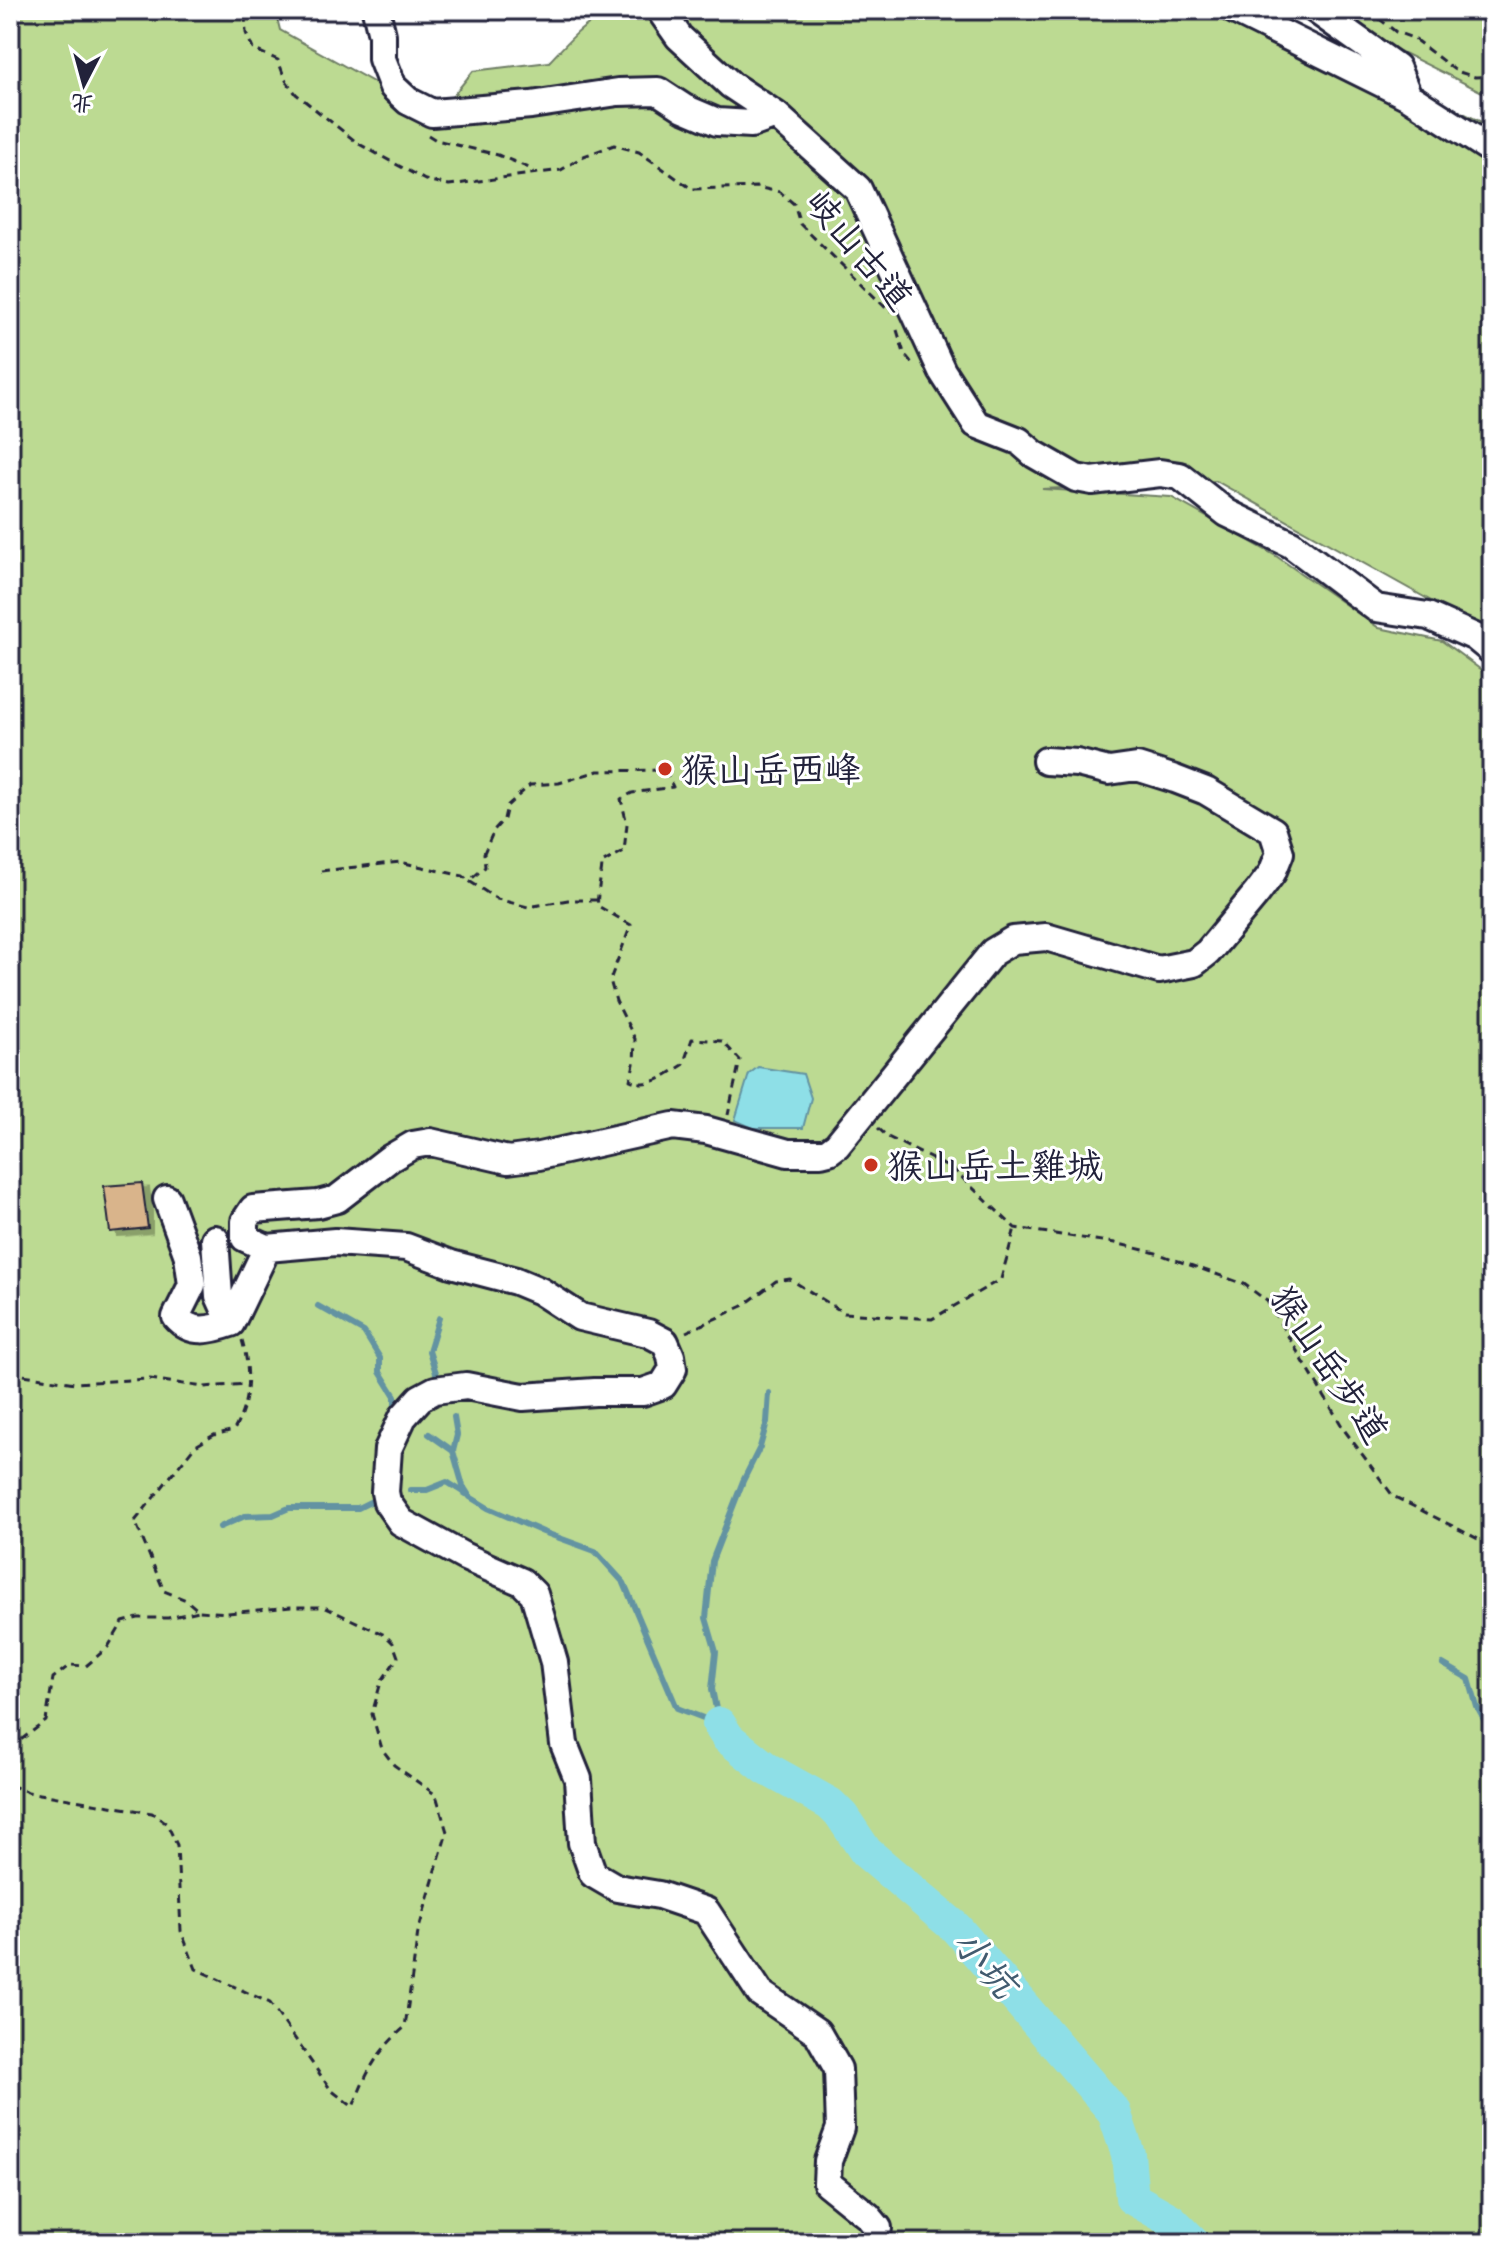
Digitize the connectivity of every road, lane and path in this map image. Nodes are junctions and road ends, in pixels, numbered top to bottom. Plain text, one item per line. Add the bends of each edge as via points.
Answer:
1 (231, 10) edge
2 (376, 10) edge
3 (660, 10) edge
4 (1234, 10) edge
5 (1316, 10) edge
6 (1368, 10) edge
7 (1492, 76) edge
8 (1408, 96) junction
9 (776, 115) junction
10 (425, 133) dead end
11 (1492, 150) edge
12 (537, 172) junction
13 (892, 314) dead end
14 (896, 327) dead end
15 (921, 377) dead end
16 (1492, 651) edge
17 (1046, 761) dead end
18 (321, 871) dead end
19 (469, 881) junction
20 (597, 900) junction
21 (862, 1114) junction
22 (724, 1135) junction
23 (167, 1199) dead end
24 (1015, 1228) junction
25 (215, 1239) dead end
26 (267, 1248) junction
27 (231, 1323) junction
28 (665, 1342) junction
29 (10, 1373) edge
30 (248, 1384) junction
31 (1492, 1546) edge
32 (199, 1611) junction
33 (10, 1748) edge
34 (10, 1785) edge
35 (876, 2243) edge

1 - 12 path, 岐山古道 via 245,16 253,49 278,60 296,94 359,144 425,180 449,185
2 - 9 street via 382,59 393,87 432,113 658,91 717,122 751,124
3 - 9 street via 679,37 731,85
4 - 8 street
5 - 8 street via 1396,67
6 - 7 path via 1456,71
8 - 11 street
9 - 16 street via 858,189 942,371 976,424 1019,441 1076,478 1180,476 1227,513 1291,544 1376,608 1428,616 1475,637
10 - 12 path
12 - 13 path, 岐山古道 via 561,170 614,145 639,152 692,189 756,187 780,192 794,204 800,224
14 - 15 path, 岐山古道 via 904,353
17 - 21 street via 1109,771 1137,767 1206,791 1273,831 1280,853 1272,873 1194,963 1159,970 1046,937 1013,940 976,970
18 - 19 path via 400,862
19 - 20 path via 497,899 528,907
19 - 20 path via 485,867 484,853 507,806 530,785 598,771 665,770 673,787 621,799 627,824 624,851 602,863
20 - 22 path via 598,906 631,925 610,980 635,1039 630,1080 641,1085 653,1082 683,1065 692,1039 722,1041 740,1060
21 - 22 street via 837,1145 821,1153 788,1153
21 - 24 path via 888,1137 954,1170
22 - 26 street via 673,1126 508,1160 430,1142 413,1145 337,1199 253,1209 245,1221 245,1238
23 - 27 street via 188,1256 192,1285 176,1317 183,1325 207,1331
24 - 28 path via 1001,1279 932,1319 844,1313 790,1279 776,1281 743,1306
24 - 31 path, 猴山岳步道 via 1129,1246 1244,1284 1267,1301 1345,1431 1393,1496
25 - 27 street via 219,1296
26 - 27 street
26 - 28 street via 335,1242 406,1247 516,1281 580,1317
27 - 30 path via 243,1343
28 - 35 street via 673,1369 663,1385 643,1392 523,1397 454,1385 420,1398 403,1417 388,1449 387,1502 401,1522 522,1582 534,1594 554,1662 564,1744 578,1779 582,1843 593,1874 617,1888 706,1911 760,1993 817,2032 838,2069 840,2128 828,2161 827,2183 878,2228
29 - 30 path via 75,1383 150,1379 203,1387
30 - 32 path via 244,1412 234,1430 194,1447 135,1521 164,1591
32 - 33 path via 123,1622 101,1655 86,1666 70,1665 53,1678 46,1721
32 - 34 path via 324,1607 385,1635 398,1657 381,1682 372,1714 382,1749 394,1765 436,1795 447,1832 418,1932 405,2027 367,2071 353,2107 331,2090 270,2003 196,1969 181,1931 177,1845 167,1824 152,1813

